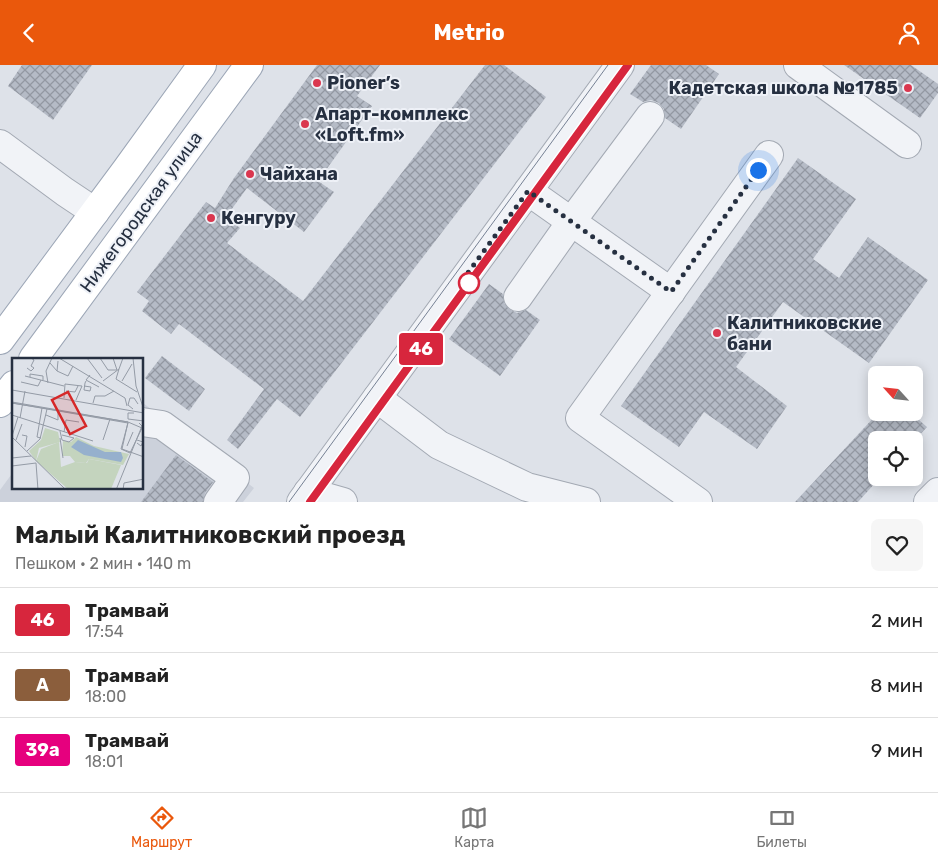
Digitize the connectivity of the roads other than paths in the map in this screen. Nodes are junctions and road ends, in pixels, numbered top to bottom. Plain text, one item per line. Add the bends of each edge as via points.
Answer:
1 (202, 65) edge
2 (249, 65) edge
3 (620, 65) edge
4 (798, 65) edge
5 (650, 116) dead end
6 (0, 143) edge
7 (907, 144) dead end
8 (770, 155) dead end
9 (528, 191) junction
10 (95, 212) junction
11 (572, 222) junction
12 (671, 292) junction
13 (518, 297) dead end
14 (0, 341) edge
15 (37, 358) edge
16 (12, 388) edge
17 (377, 397) junction
18 (0, 403) edge
19 (144, 422) edge
20 (938, 492) edge
21 (304, 497) edge
22 (218, 502) edge
23 (342, 502) edge
24 (586, 502) edge
25 (698, 502) edge
26 (928, 502) edge

1 - 10 main road, Нижегородская улица
2 - 15 main road, Нижегородская улица
3 - 9 street
4 - 7 street
5 - 11 street
6 - 10 street
8 - 12 street
9 - 11 street
9 - 17 street
10 - 14 main road, Нижегородская улица
11 - 12 street
11 - 13 street
12 - 25 street via 580,419
16 - 18 main road
17 - 21 street
17 - 24 street via 439,445 526,487
19 - 22 street via 162,425 235,479
20 - 26 street
21 - 23 street

